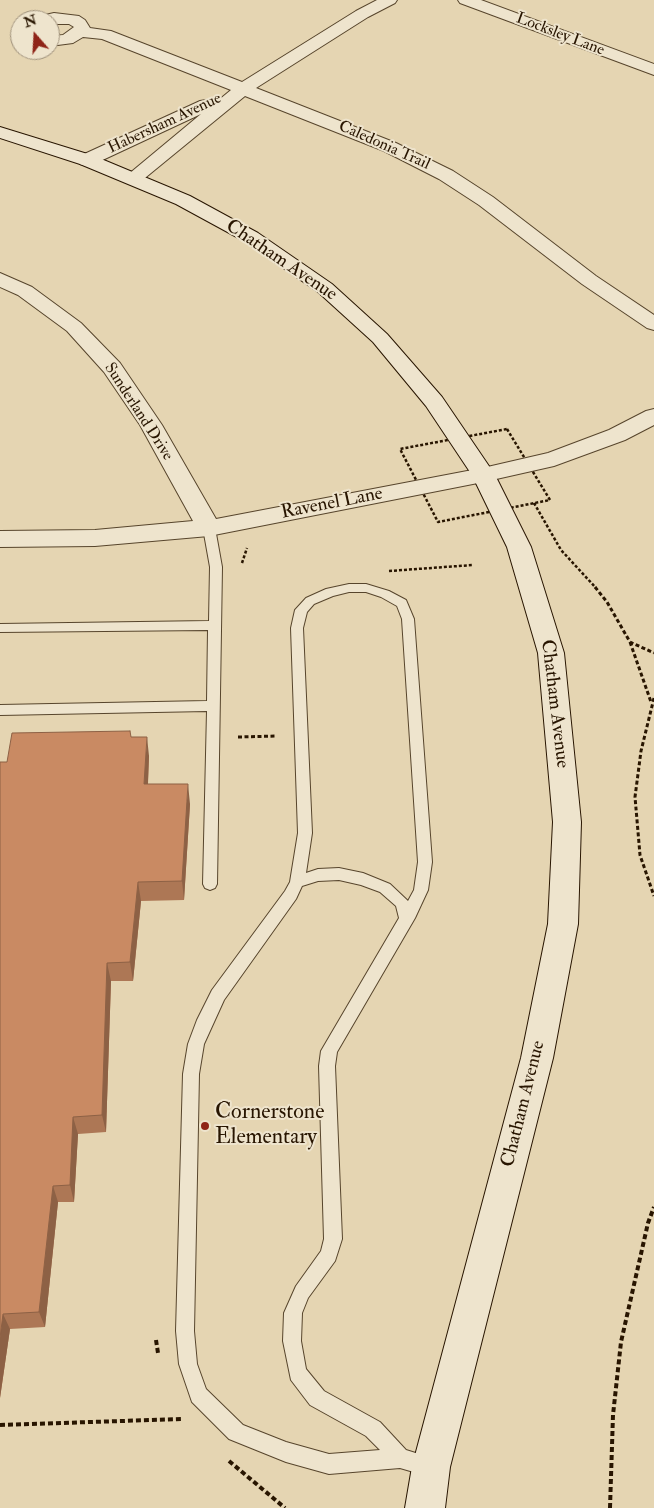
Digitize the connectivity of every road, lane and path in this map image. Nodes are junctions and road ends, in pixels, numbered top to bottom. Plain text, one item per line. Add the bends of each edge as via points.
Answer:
1 (389, 0) edge
2 (466, 0) edge
3 (60, 18) edge
4 (80, 32) junction
5 (60, 40) edge
6 (654, 70) edge
7 (244, 88) junction
8 (0, 132) edge
9 (87, 160) junction
10 (133, 178) junction
11 (0, 279) edge
12 (654, 324) edge
13 (654, 416) edge
14 (483, 475) junction
15 (534, 503) dead end
16 (209, 528) junction
17 (0, 540) edge
18 (248, 543) dead end
19 (242, 572) dead end
20 (215, 625) junction
21 (0, 628) edge
22 (630, 642) junction
23 (654, 653) edge
24 (654, 698) edge
25 (651, 703) junction
26 (213, 706) junction
27 (0, 710) edge
28 (238, 728) dead end
29 (282, 736) dead end
30 (297, 882) junction
31 (210, 884) dead end
32 (654, 896) edge
33 (407, 918) junction
34 (654, 1207) edge
35 (190, 1419) dead end
36 (0, 1424) edge
37 (400, 1458) junction
38 (431, 1467) junction
39 (425, 1508) edge
40 (610, 1508) edge

1 - 7 street, Habersham Avenue
2 - 6 street, Locksley Lane
3 - 4 street via 79,23 82,27
4 - 5 street, Caledonia Trail
4 - 7 street, Caledonia Trail via 105,34
7 - 9 street, Habersham Avenue
7 - 10 street, Habersham Avenue
7 - 12 street, Caledonia Trail via 390,147 446,175
8 - 9 street, Chatham Avenue
9 - 10 street, Chatham Avenue
10 - 14 street, Chatham Avenue via 183,200 251,237 325,288 380,338 434,402
11 - 16 street, Sunderland Drive via 25,291 74,327 112,368 151,425
13 - 14 street, Ravenel Lane via 617,435 554,459
14 - 16 street, Ravenel Lane
14 - 38 street, Chatham Avenue via 519,547 551,653 567,822 563,914 537,1058
15 - 22 path via 561,550 606,602
16 - 17 street, Ravenel Lane via 95,538
16 - 20 lane via 216,567
18 - 19 path
20 - 21 lane
20 - 26 lane
22 - 23 path
22 - 25 path
24 - 25 path
25 - 32 path via 634,797 640,855
26 - 27 lane
26 - 31 lane
28 - 29 path via 238,737
30 - 33 lane via 318,875 339,874 363,879 385,888 402,903
30 - 33 lane via 305,833 297,628 301,610 310,601 330,592 366,588 402,603 408,618 426,862 421,890
30 - 37 lane via 218,995 196,1044 191,1074 185,1332 188,1364 199,1395 236,1432 286,1452 329,1464
33 - 37 lane via 329,1051 333,1239 329,1255 317,1269 293,1313 292,1341 298,1373 317,1398 373,1429
34 - 40 path via 621,1342 613,1415
35 - 36 path
37 - 38 lane
38 - 39 street, Chatham Avenue

